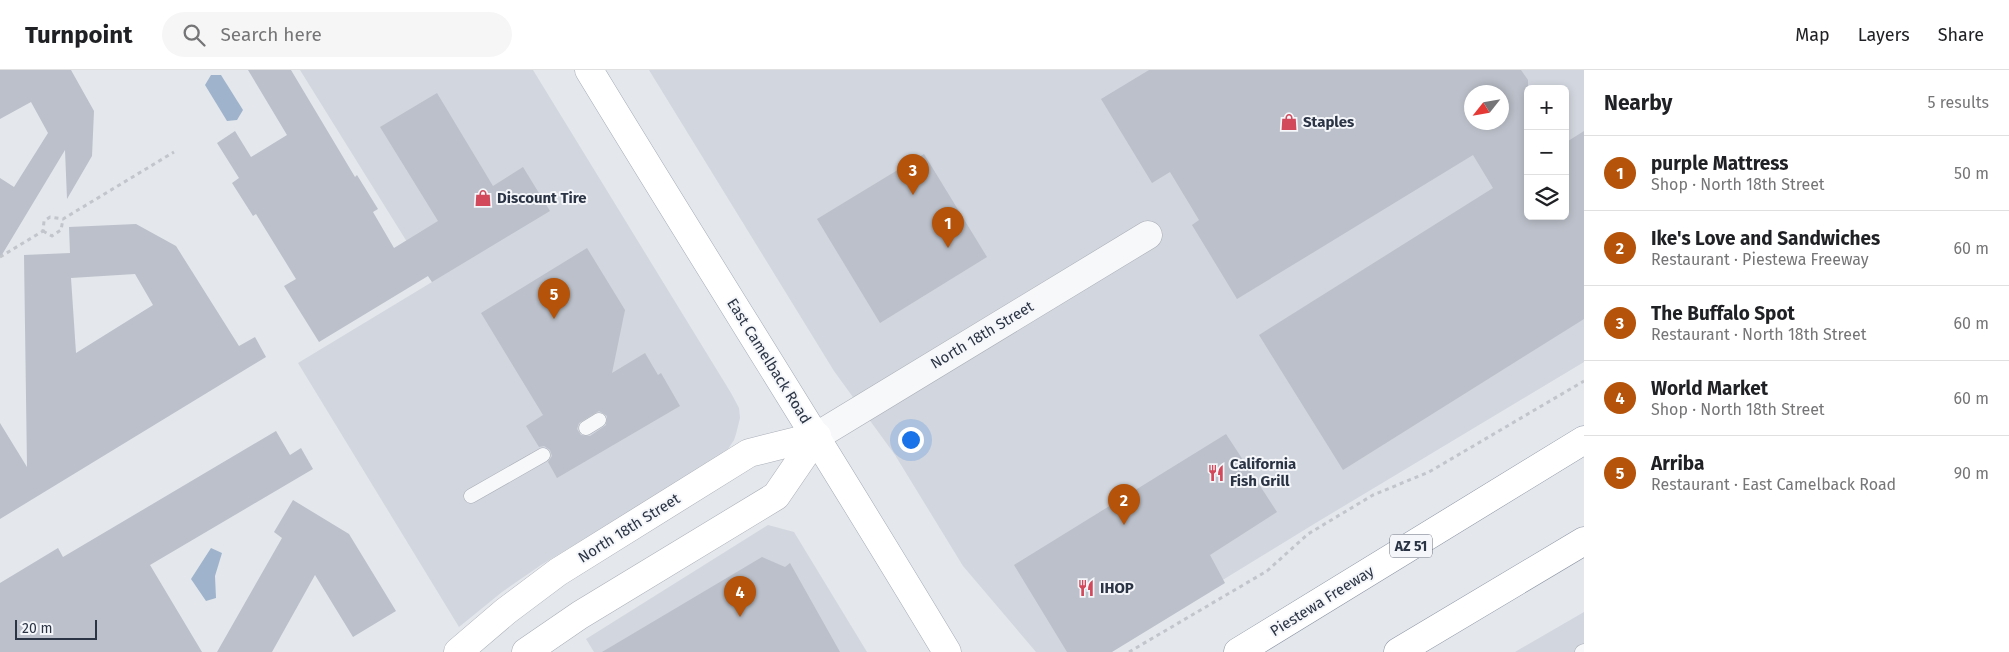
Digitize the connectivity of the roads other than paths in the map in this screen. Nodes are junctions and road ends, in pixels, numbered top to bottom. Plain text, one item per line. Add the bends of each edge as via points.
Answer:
1 (589, 70) edge
2 (1148, 235) dead end
3 (599, 420) dead end
4 (586, 428) dead end
5 (817, 436) junction
6 (1584, 440) edge
7 (543, 454) dead end
8 (471, 496) dead end
9 (1584, 541) edge
10 (458, 652) edge
11 (526, 652) edge
12 (947, 652) edge
13 (1238, 652) edge
14 (1398, 652) edge

1 - 5 main road, East Camelback Road
2 - 5 street, North 18th Street
3 - 4 lane
5 - 10 main road, North 18th Street via 749,453 558,572
5 - 11 main road, North 18th Street via 776,496 586,610
5 - 12 main road, East Camelback Road
6 - 13 main road, Piestewa Freeway / AZ 51
7 - 8 lane
9 - 14 main road

